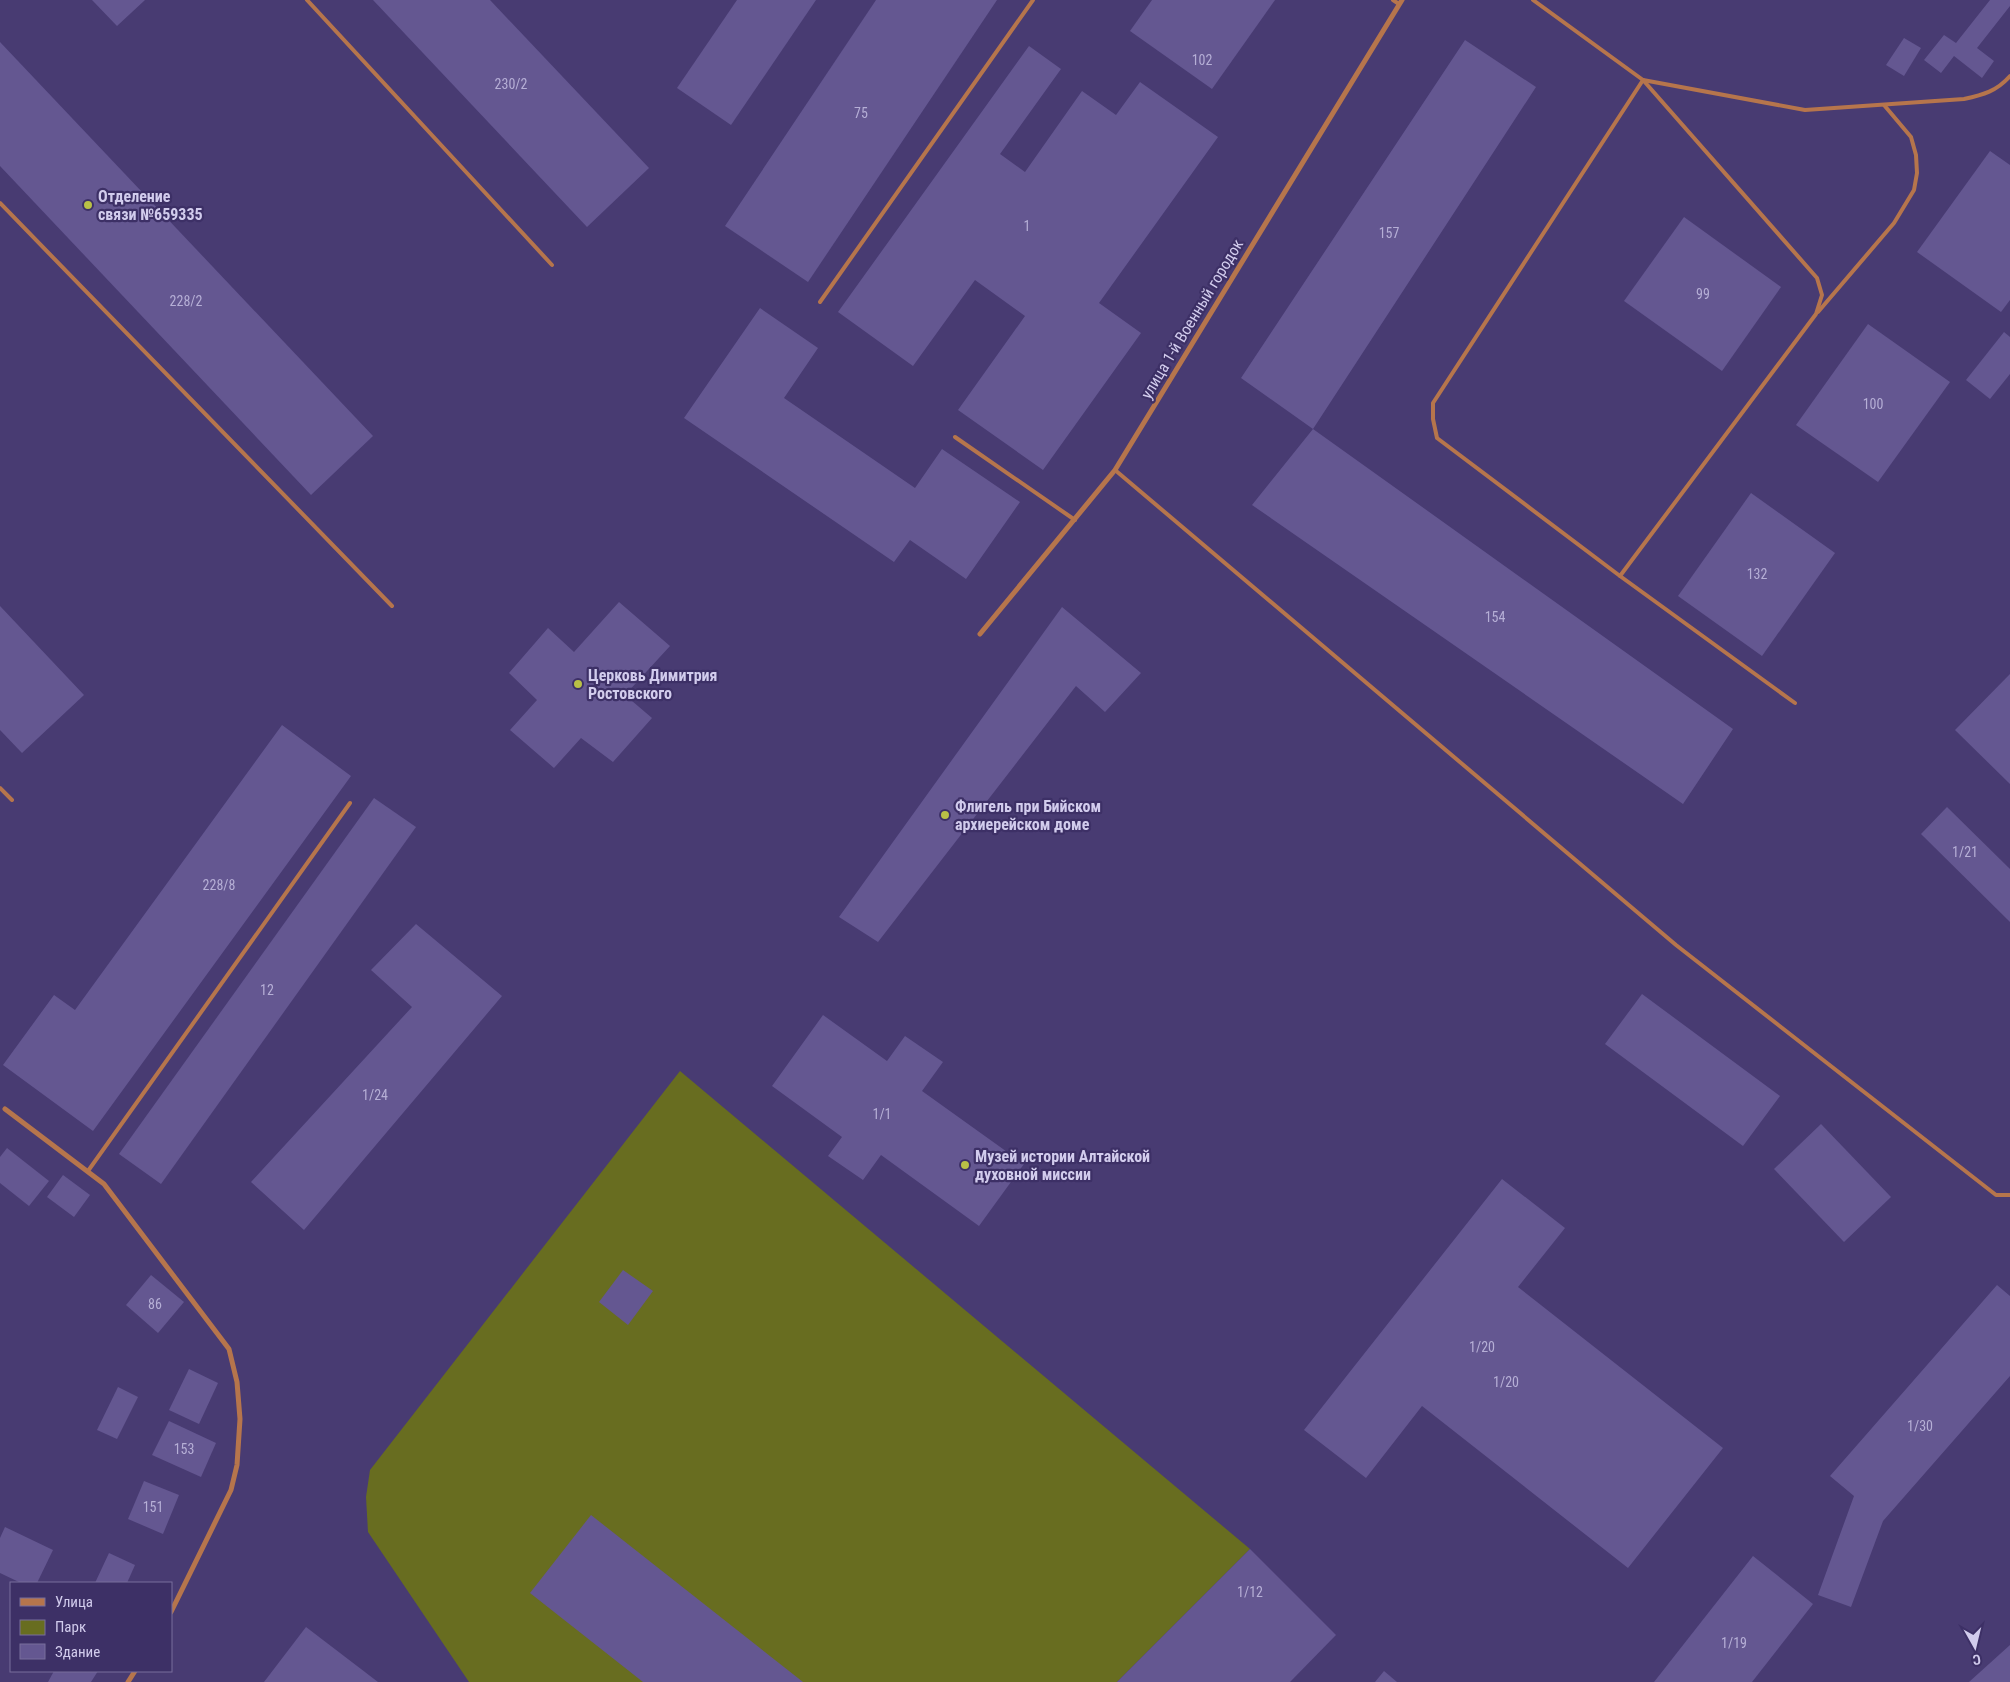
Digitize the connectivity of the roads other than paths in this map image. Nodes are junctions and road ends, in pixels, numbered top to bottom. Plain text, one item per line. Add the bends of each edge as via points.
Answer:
1 (307, 0) edge
2 (1033, 0) edge
3 (1393, 0) edge
4 (1533, 0) edge
5 (1400, 2) edge
6 (2010, 76) edge
7 (1642, 80) junction
8 (1884, 105) junction
9 (0, 203) edge
10 (552, 264) dead end
11 (820, 302) dead end
12 (1816, 314) junction
13 (955, 437) dead end
14 (1115, 470) junction
15 (1075, 520) junction
16 (1620, 576) junction
17 (392, 606) dead end
18 (980, 634) dead end
19 (1795, 703) dead end
20 (0, 788) edge
21 (12, 800) dead end
22 (350, 803) dead end
23 (6, 1109) dead end
24 (88, 1171) junction
25 (2010, 1195) edge
26 (172, 1610) edge

1 - 10 lane
2 - 11 lane
3 - 5 lane
4 - 7 lane
5 - 14 street, улица 1-й Военный городок
6 - 8 lane via 1985,95
7 - 8 lane via 1805,110
7 - 12 lane via 1817,278 1822,295
7 - 16 lane via 1433,403 1432,419 1437,438
8 - 12 lane via 1911,137 1916,155 1914,190 1894,223
9 - 17 lane
12 - 16 lane
13 - 15 lane
14 - 15 street, улица 1-й Военный городок
14 - 25 lane via 1676,945 1996,1195
15 - 18 street, улица 1-й Военный городок
16 - 19 lane
20 - 21 lane
22 - 24 lane
23 - 24 street
24 - 26 street via 104,1184 229,1350 237,1382 240,1419 237,1465 231,1490

